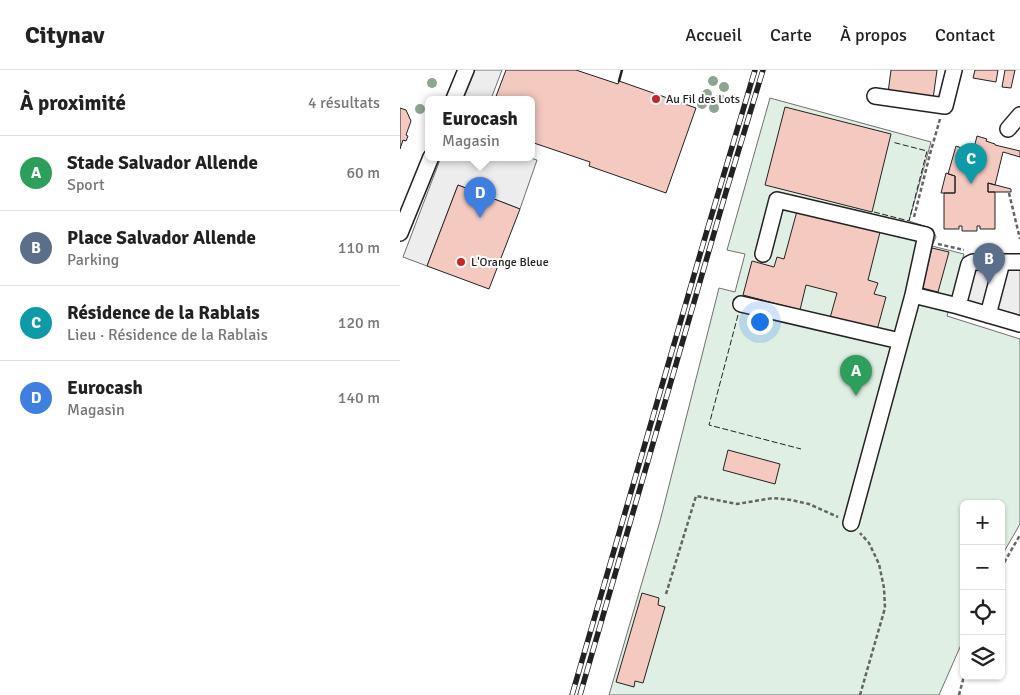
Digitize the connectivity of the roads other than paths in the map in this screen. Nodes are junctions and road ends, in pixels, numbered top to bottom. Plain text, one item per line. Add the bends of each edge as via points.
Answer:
1 (466, 70) edge
2 (954, 70) edge
3 (455, 96) edge
4 (875, 96) dead end
5 (1020, 115) edge
6 (1008, 129) dead end
7 (429, 161) edge
8 (400, 233) edge
9 (763, 254) dead end
10 (1002, 262) junction
11 (1020, 262) edge
12 (912, 295) junction
13 (741, 304) dead end
14 (958, 306) junction
15 (988, 315) junction
16 (1020, 323) edge
17 (900, 341) junction
18 (851, 523) road end

1 - 3 street
2 - 4 street via 944,106
5 - 6 street
7 - 8 street
9 - 12 street via 777,200 926,235
10 - 11 street
10 - 14 street via 969,264
10 - 15 street
12 - 14 street
12 - 17 street
13 - 17 street
14 - 15 street
15 - 16 street
17 - 18 street

